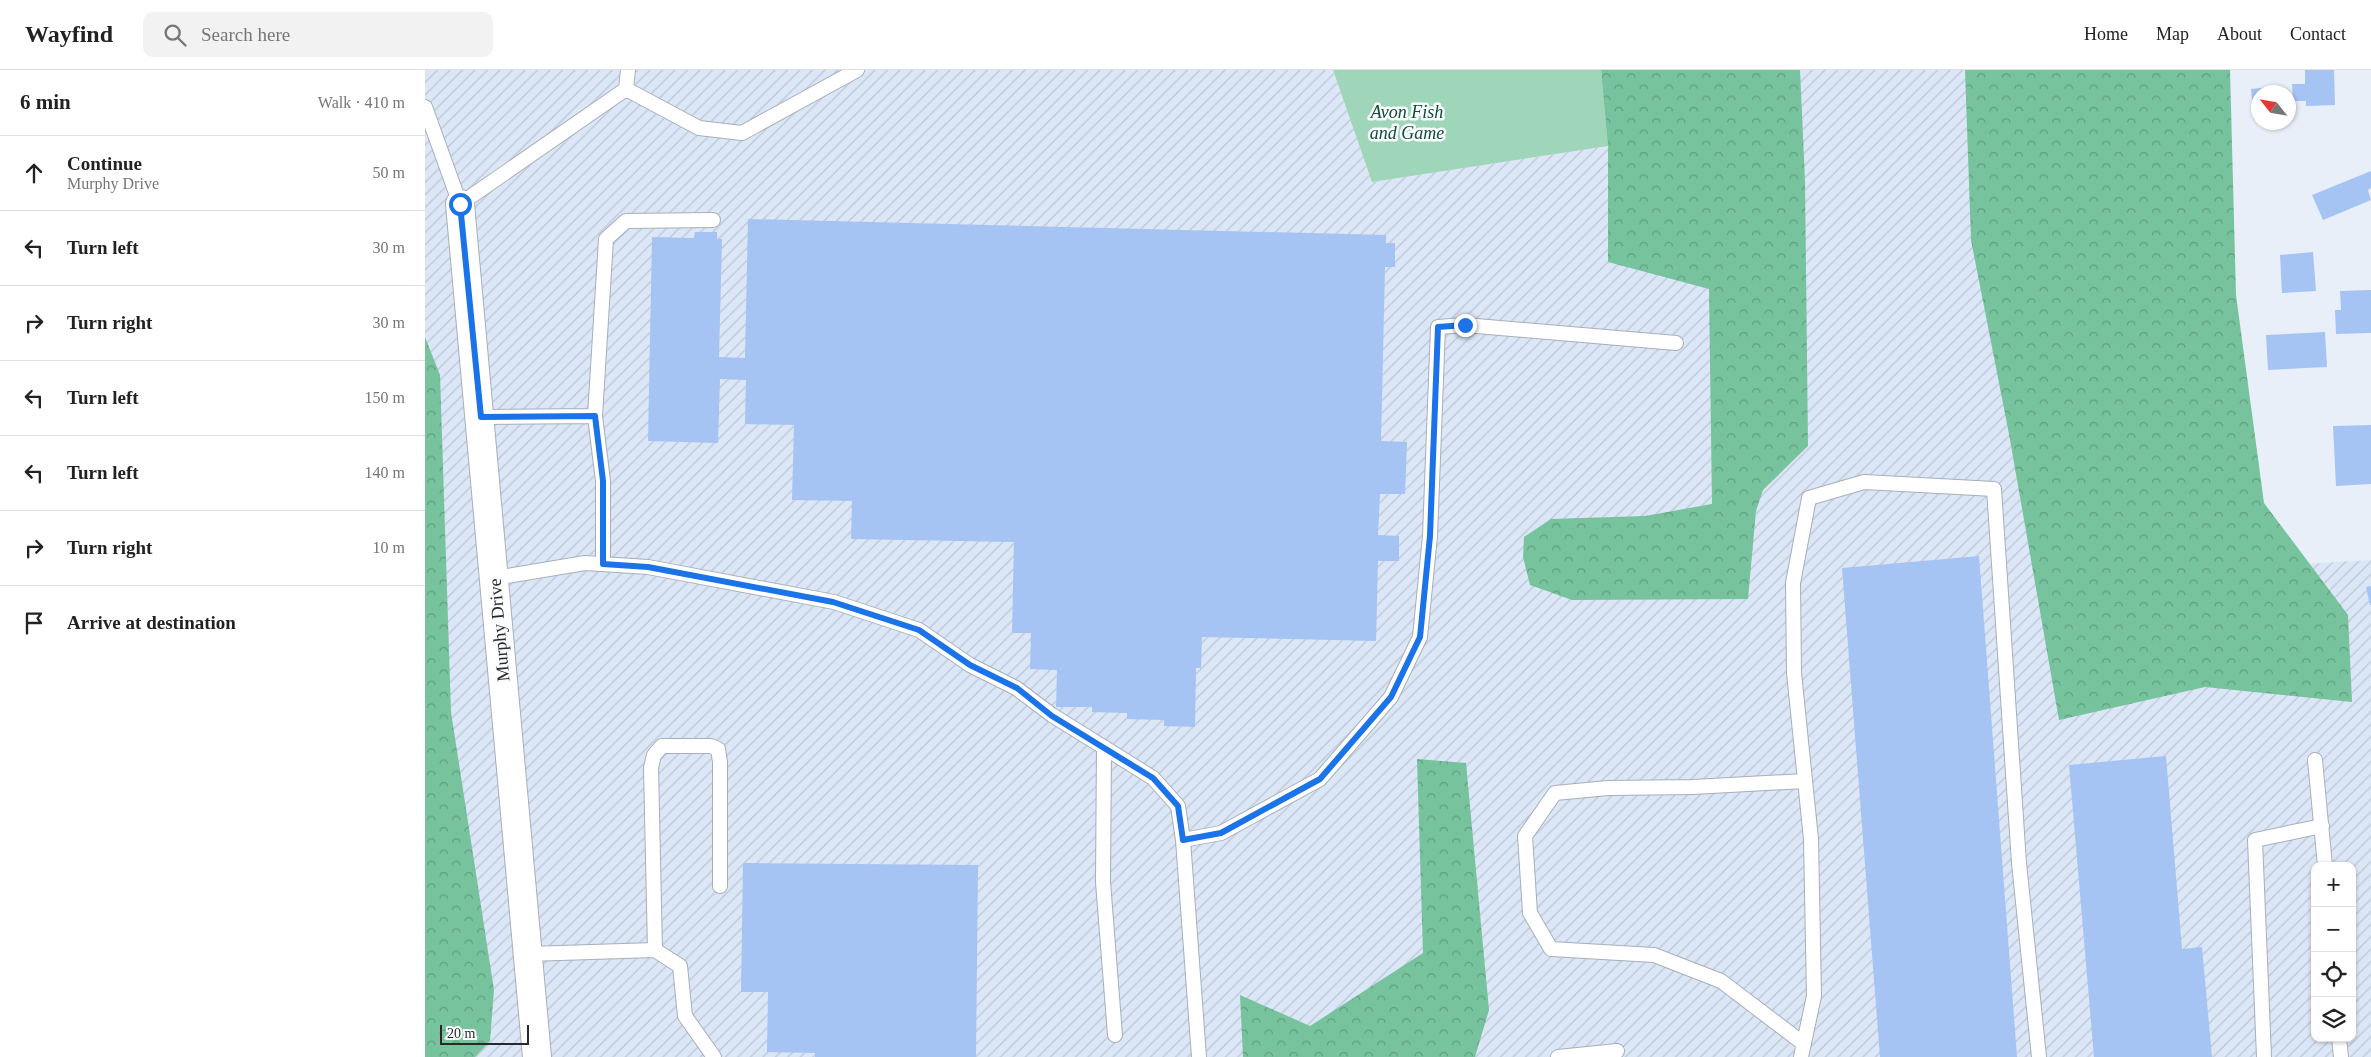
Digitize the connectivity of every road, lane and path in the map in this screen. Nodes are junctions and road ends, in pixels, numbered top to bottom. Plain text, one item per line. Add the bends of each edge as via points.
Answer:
1 (628, 70) edge
2 (857, 70) edge
3 (626, 89) junction
4 (425, 106) edge
5 (460, 204) junction
6 (713, 220) dead end
7 (1676, 343) dead end
8 (595, 416) junction
9 (481, 417) junction
10 (603, 564) junction
11 (495, 578) junction
12 (1104, 748) junction
13 (2315, 760) dead end
14 (1805, 781) junction
15 (2322, 826) junction
16 (1183, 840) junction
17 (2325, 862) edge
18 (720, 886) dead end
19 (655, 950) junction
20 (528, 954) junction
21 (1115, 1035) dead end
22 (2339, 1042) edge
23 (1617, 1051) dead end
24 (1803, 1051) edge
25 (537, 1057) edge
26 (714, 1057) edge
27 (1199, 1057) edge
28 (1558, 1057) edge
29 (2039, 1057) edge
30 (2264, 1057) edge
31 (2341, 1057) edge

1 - 3 lane
2 - 3 lane via 742,133 699,128
3 - 5 lane
4 - 5 lane
5 - 9 street, Murphy Drive
6 - 8 lane via 625,221 606,239
7 - 16 lane via 1465,325 1438,327 1430,536 1420,637 1391,697 1320,779 1221,833
8 - 9 lane
8 - 10 lane via 603,481
9 - 11 street, Murphy Drive
10 - 11 lane via 585,563
10 - 12 lane via 648,567 833,602 919,630 970,665 1017,688 1052,716
11 - 20 street, Murphy Drive
12 - 16 lane via 1153,778 1178,806
12 - 21 lane via 1103,882
13 - 15 lane
14 - 24 lane via 1811,840 1814,996
14 - 24 lane via 1555,793 1525,836 1530,913 1551,949 1654,955 1721,981
14 - 29 lane via 1793,673 1793,583 1809,498 1864,482 1994,489 2019,863
15 - 17 lane
15 - 30 lane via 2255,840
16 - 27 lane
18 - 19 lane via 718,749 711,746 662,746 654,755 651,768
19 - 20 lane
19 - 26 lane via 680,966 685,1016
20 - 25 street, Murphy Drive
22 - 31 lane
23 - 28 lane

